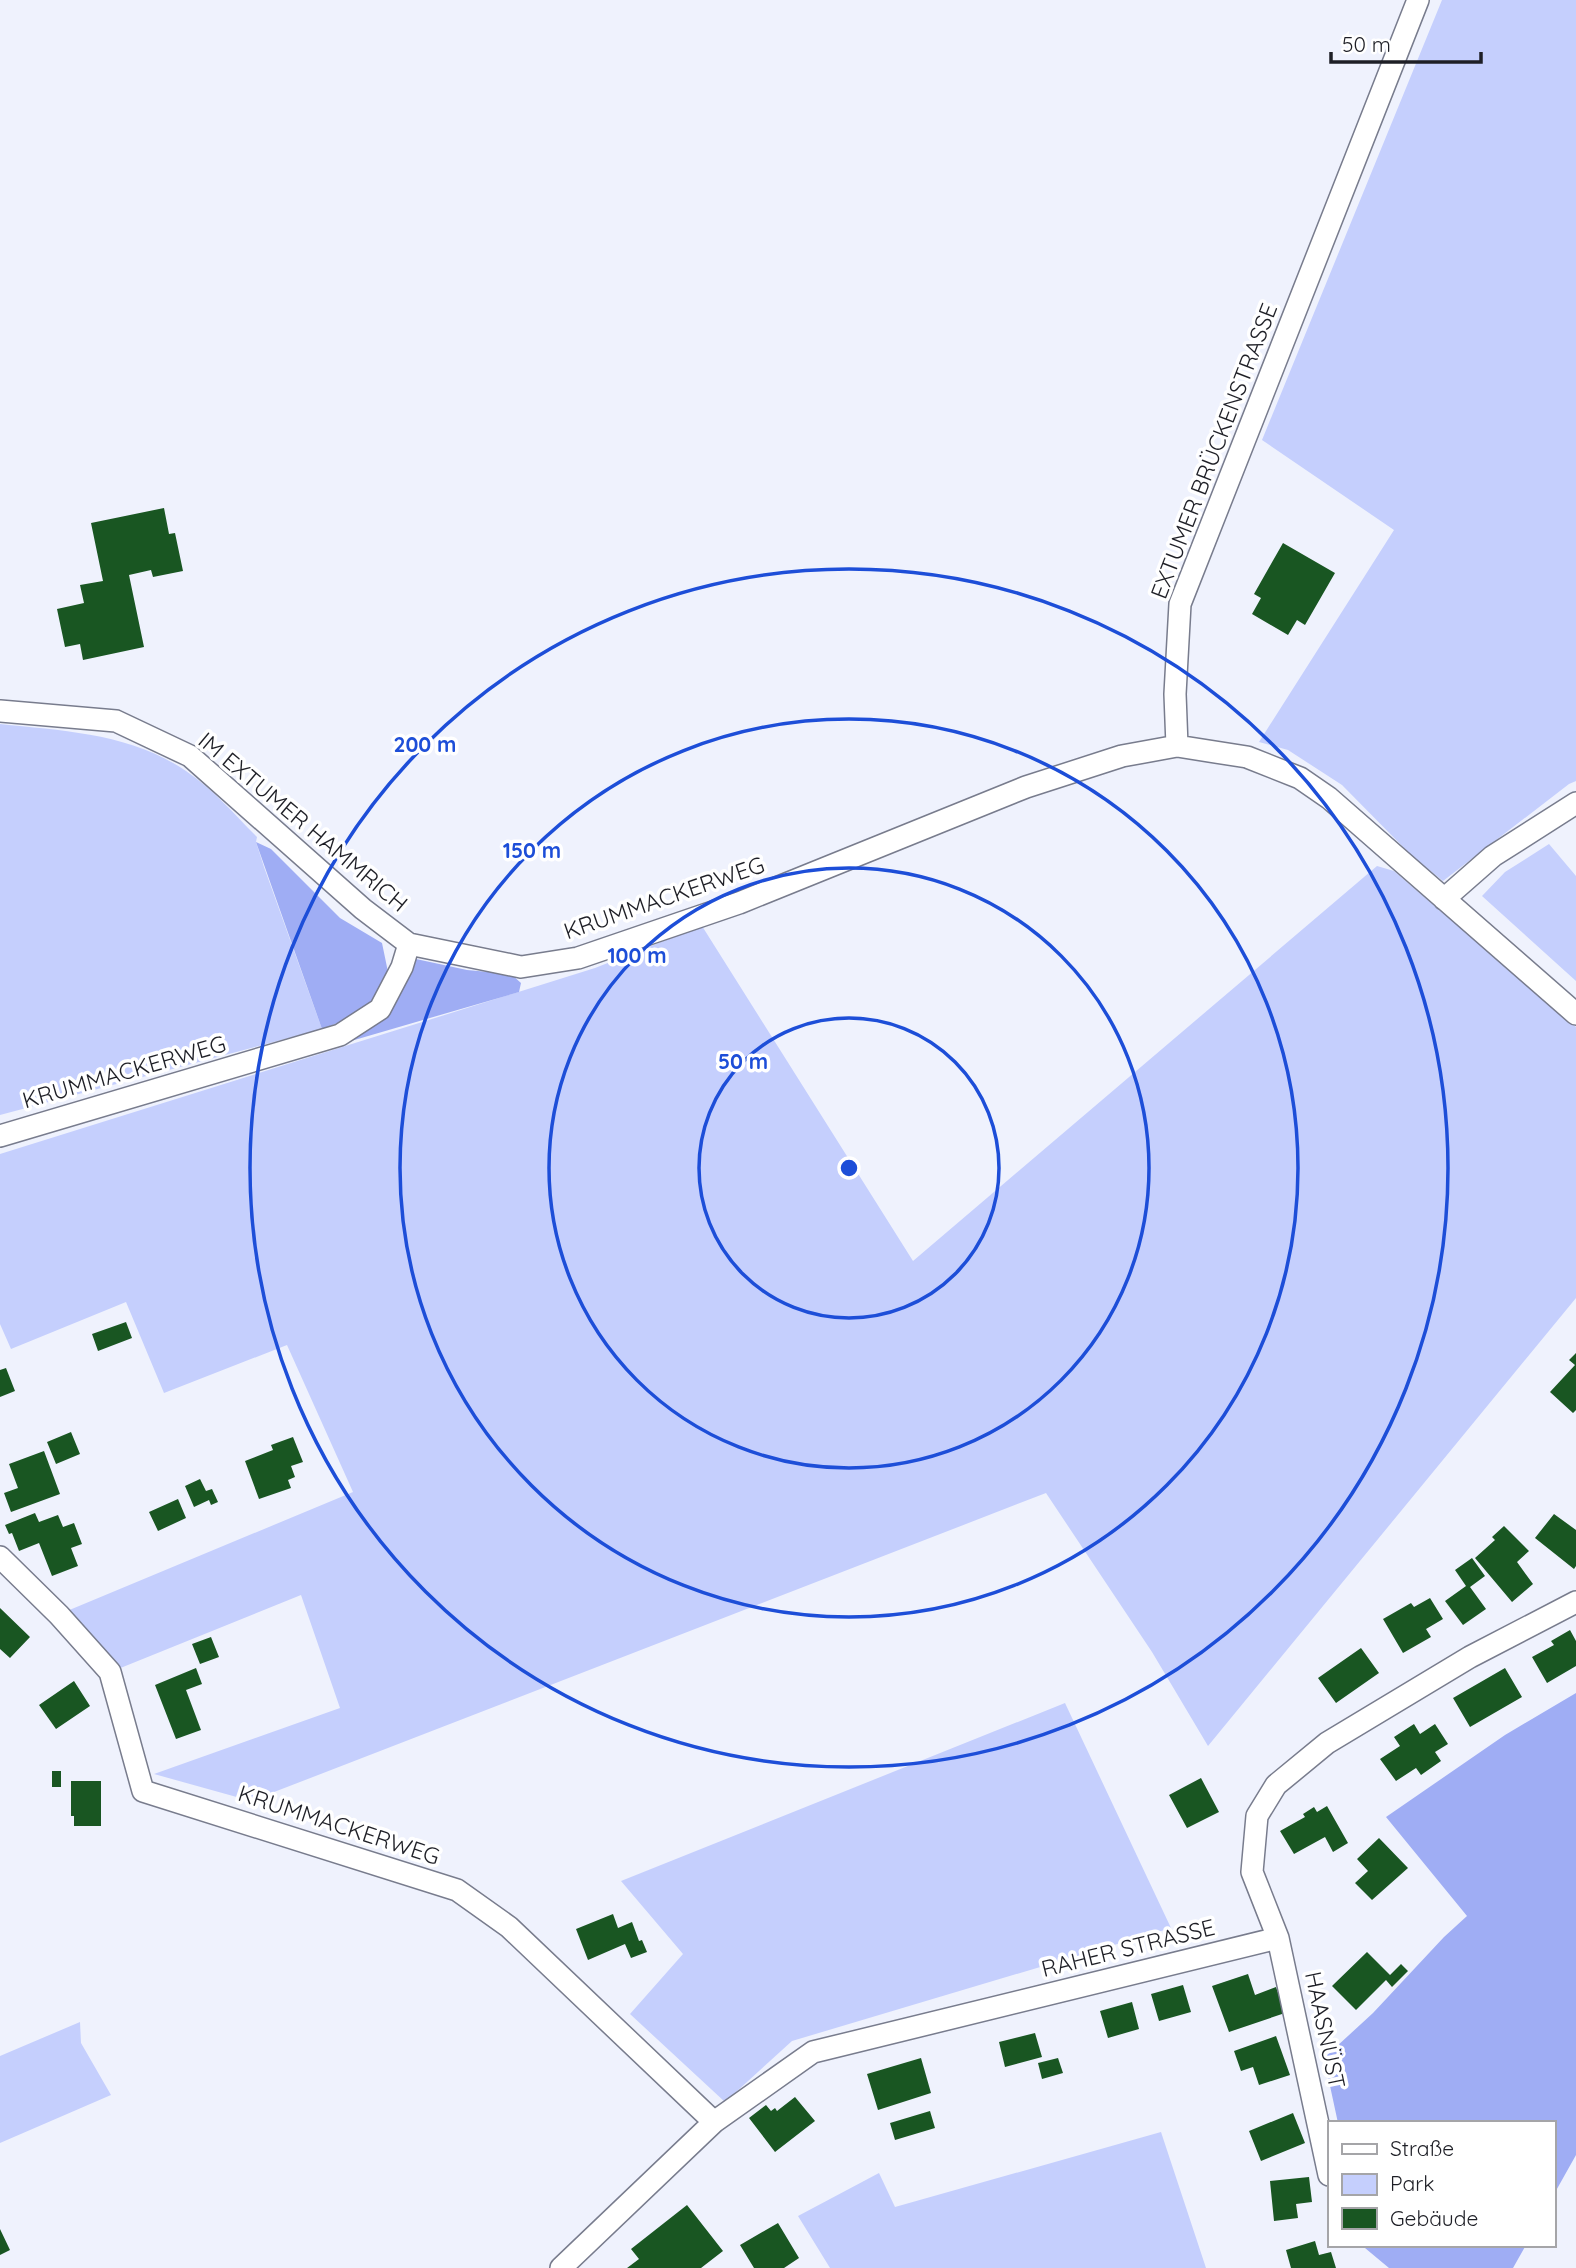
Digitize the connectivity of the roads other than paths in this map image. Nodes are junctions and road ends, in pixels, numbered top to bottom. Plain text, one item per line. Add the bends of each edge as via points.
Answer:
1 (1418, 0) edge
2 (0, 711) edge
3 (1177, 746) junction
4 (1576, 803) edge
5 (1444, 900) junction
6 (409, 944) junction
7 (1576, 1014) edge
8 (0, 1136) edge
9 (0, 1557) edge
10 (1576, 1602) edge
11 (1278, 1938) junction
12 (714, 2122) junction
13 (1328, 2170) edge
14 (561, 2268) edge

1 - 3 street, EXTUMER BRÜCKENSTRASSE via 1180,604
2 - 6 street, IM EXTUMER HAMMRICH via 116,721 191,756 363,909
3 - 5 street via 1247,757 1300,778 1329,797
3 - 6 street, KRUMMACKERWEG via 1122,756 1026,788 739,903 578,958 521,967
4 - 5 street via 1493,856
5 - 7 street
6 - 8 street, KRUMMACKERWEG via 380,1009 340,1035
9 - 12 street, KRUMMACKERWEG via 110,1672 143,1791 457,1890 509,1927
10 - 11 street via 1470,1657 1327,1743 1276,1785 1257,1816 1252,1872
11 - 12 street, RAHER STRASSE via 813,2052
11 - 13 street, HAASNÜST
12 - 14 street, RAHER STRASSE

